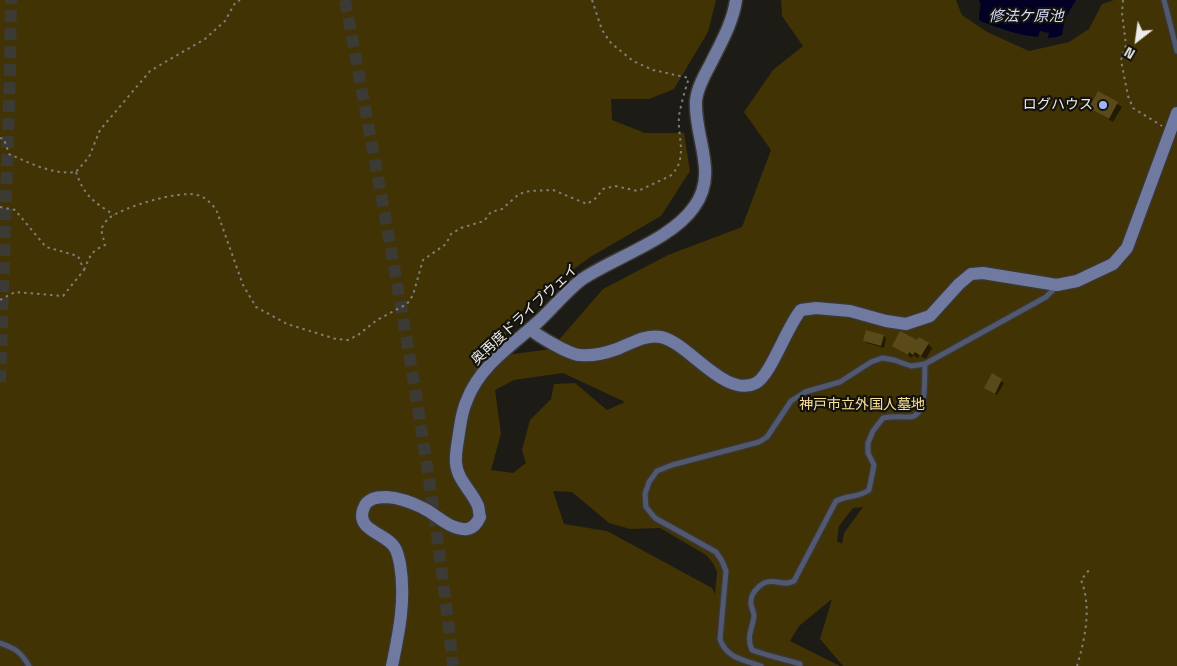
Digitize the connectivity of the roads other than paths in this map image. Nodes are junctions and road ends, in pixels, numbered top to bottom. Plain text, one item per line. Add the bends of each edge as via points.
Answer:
1 (736, 0) edge
2 (1164, 0) edge
3 (1177, 51) edge
4 (1177, 113) edge
5 (1057, 285) junction
6 (530, 329) junction
7 (925, 364) junction
8 (0, 643) edge
9 (29, 666) edge
10 (392, 666) edge
11 (761, 666) edge
12 (800, 666) edge

1 - 6 street, 奥再度ドライブウェイ via 722,41 695,80 696,117 706,160 705,182 694,209 656,238 583,279
2 - 3 lane
4 - 5 street via 1127,248 1113,264 1077,281
5 - 6 street via 984,273 971,274 930,316 906,324 850,312 816,308 801,310 793,319 766,374 756,383 742,386 727,382 681,347 660,337 640,339 615,350 578,355
5 - 7 lane via 1046,297
6 - 10 street, 奥再度ドライブウェイ via 491,363 476,381 462,413 456,463 460,477 478,506 480,517 475,526 456,528 401,498 379,497 364,506 363,522 391,541 397,551 402,577 401,624
7 - 11 lane via 911,366 882,358 871,362 840,382 805,392 791,400 767,437 759,442 672,465 658,472 649,482 645,494 646,507 655,518 716,552 722,561 726,571 720,639 723,648 733,656
7 - 12 lane via 923,406 919,414 883,418 873,431 868,443 868,453 874,465 869,490 860,496 836,501 794,581 788,584 770,581 754,591 750,602 754,614 748,641 752,650
8 - 9 lane via 13,647

